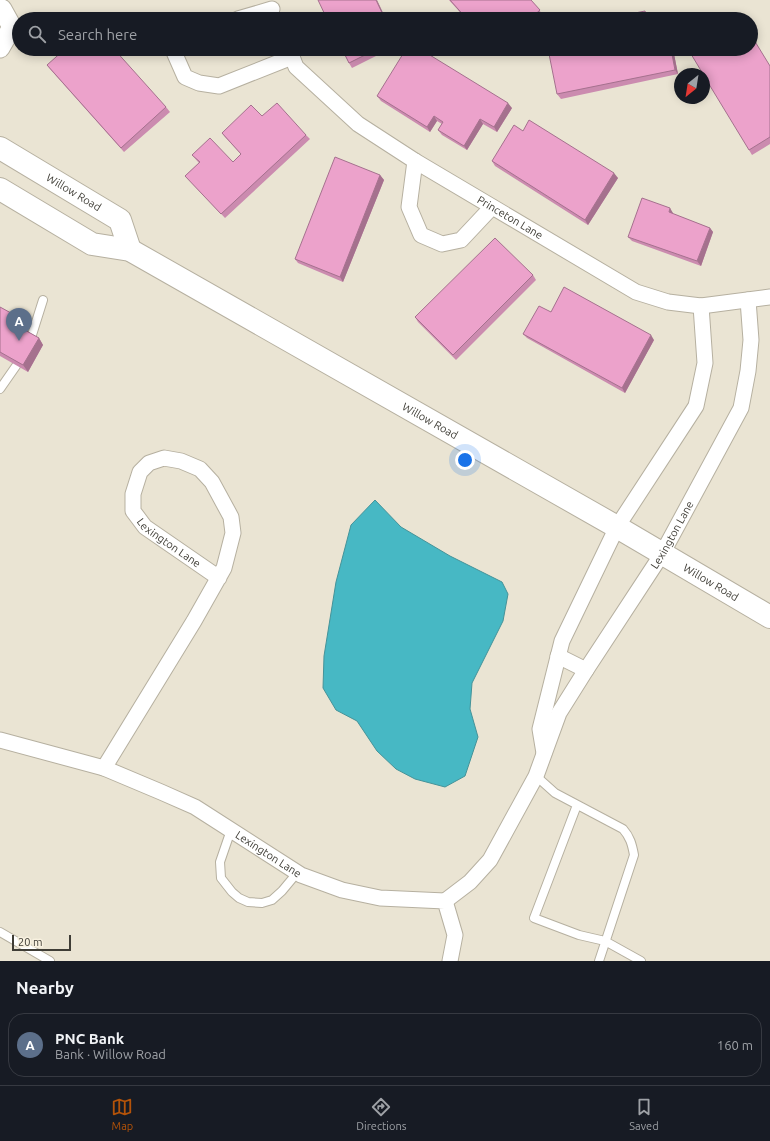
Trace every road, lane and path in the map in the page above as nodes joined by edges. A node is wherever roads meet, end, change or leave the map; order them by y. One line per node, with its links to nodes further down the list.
1 (2, 6): 4 (street)
2 (273, 9): 3 (street)
3 (262, 12)
4 (0, 48)
5 (176, 56): 6 (street)
6 (284, 56)
7 (291, 56): 9 (street, Princeton Lane)
8 (0, 148): 12 (main road, Willow Road)
9 (415, 162): 11 (street, Princeton Lane); 11 (street)
10 (0, 189): 12 (main road, Willow Road)
11 (492, 207): 16 (street, Princeton Lane)
12 (130, 250): 20 (main road, Willow Road)
13 (770, 297): 15 (street, Princeton Lane)
14 (43, 300): 17 (lane)
15 (748, 300): 16 (street, Princeton Lane); 21 (street, Lexington Lane)
16 (701, 306): 20 (street)
17 (31, 338)
18 (16, 366): 19 (lane)
19 (0, 389)
20 (617, 527): 21 (main road, Willow Road); 24 (street)
21 (662, 554): 23 (main road, Willow Road); 25 (street, Lexington Lane)
22 (219, 578): 22 (street, Lexington Lane); 28 (street, Lexington Lane)
23 (770, 618)
24 (558, 656): 25 (street); 27 (street)
25 (586, 670): 27 (street, Lexington Lane)
26 (0, 740): 28 (street, Lexington Lane)
27 (545, 754): 29 (street, Lexington Lane)
28 (104, 768): 31 (street, Lexington Lane)
29 (536, 776): 30 (lane); 33 (street, Lexington Lane)
30 (577, 805): 35 (lane); 35 (lane)
31 (231, 830): 32 (street, Lexington Lane); 32 (lane)
32 (297, 873): 33 (street, Lexington Lane)
33 (446, 901): 37 (street)
34 (0, 932): 36 (lane)
35 (605, 941): 38 (lane); 39 (lane)
36 (50, 961)
37 (450, 961)
38 (599, 961)
39 (641, 961)

